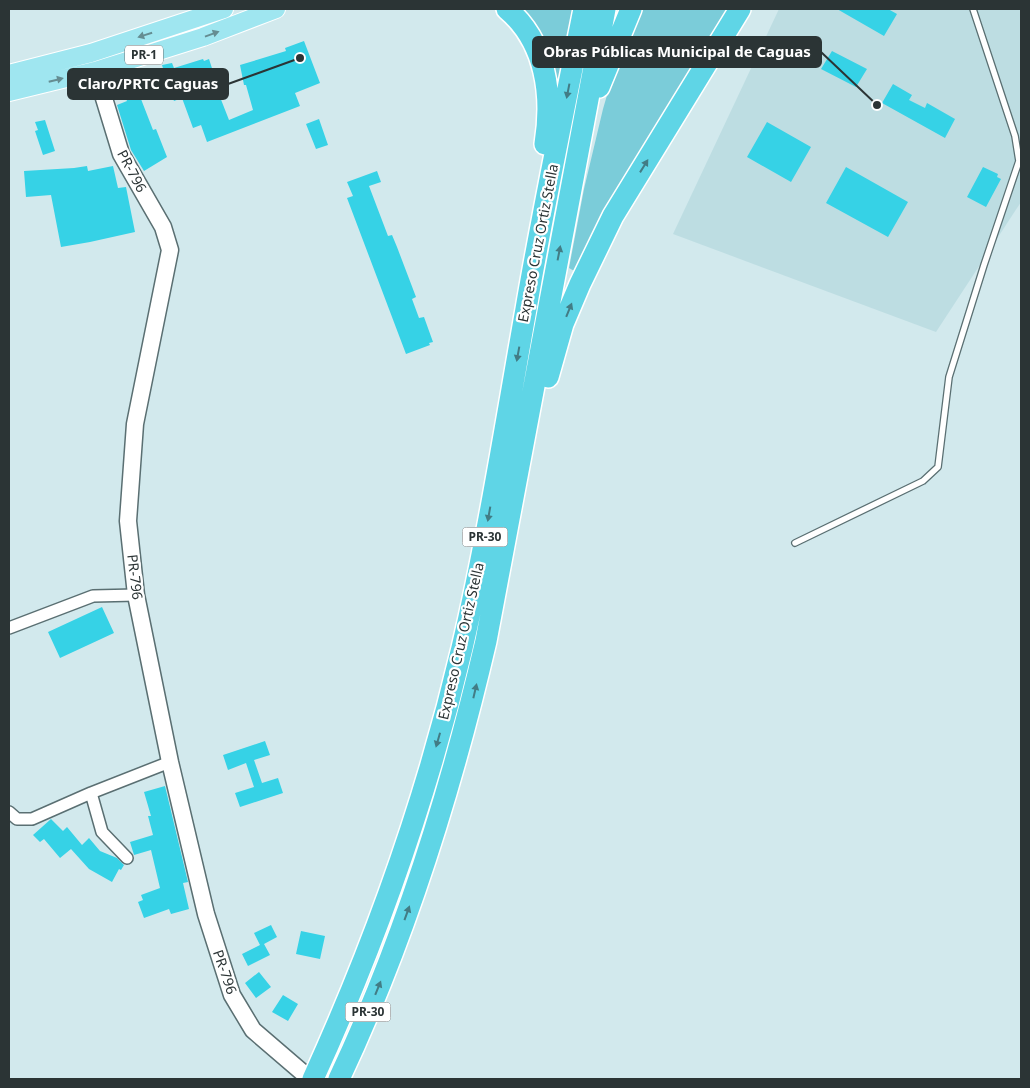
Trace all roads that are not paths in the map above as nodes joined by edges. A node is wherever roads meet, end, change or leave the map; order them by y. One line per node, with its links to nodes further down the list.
1 (224, 9): 9 (main road, PR-1, one-way to 9)
2 (276, 9): 10 (main road, PR-1, one-way to 2)
3 (507, 9): 14 (highway)
4 (584, 9): 14 (highway, Expreso Cruz Ortiz Stella / PR-30, one-way to 14)
5 (605, 9): 13 (highway, Expreso Cruz Ortiz Stella / PR-30)
6 (631, 9): 13 (highway)
7 (740, 9): 15 (highway, one-way to 7)
8 (973, 9): 16 (lane)
9 (91, 53): 10 (street, PR-796 / PR-796); 11 (main road, PR-1)
10 (95, 71): 12 (main road, PR-1, one-way to 10); 17 (street, PR-796 / PR-796)
11 (9, 74)
12 (9, 92)
13 (587, 103): 15 (highway, Expreso Cruz Ortiz Stella / PR-30, one-way to 13)
14 (540, 227): 24 (highway, Expreso Cruz Ortiz Stella / PR-30, one-way to 24)
15 (521, 456): 23 (highway, Expreso Cruz Ortiz Stella / PR-30, one-way to 15)
16 (795, 543)
17 (136, 595): 18 (street); 19 (street, PR-796 / PR-796)
18 (9, 628)
19 (170, 762): 20 (street); 24 (street, PR-796 / PR-796)
20 (91, 793): 21 (street); 22 (street)
21 (9, 812)
22 (128, 858)
23 (342, 1072)
24 (312, 1079)

